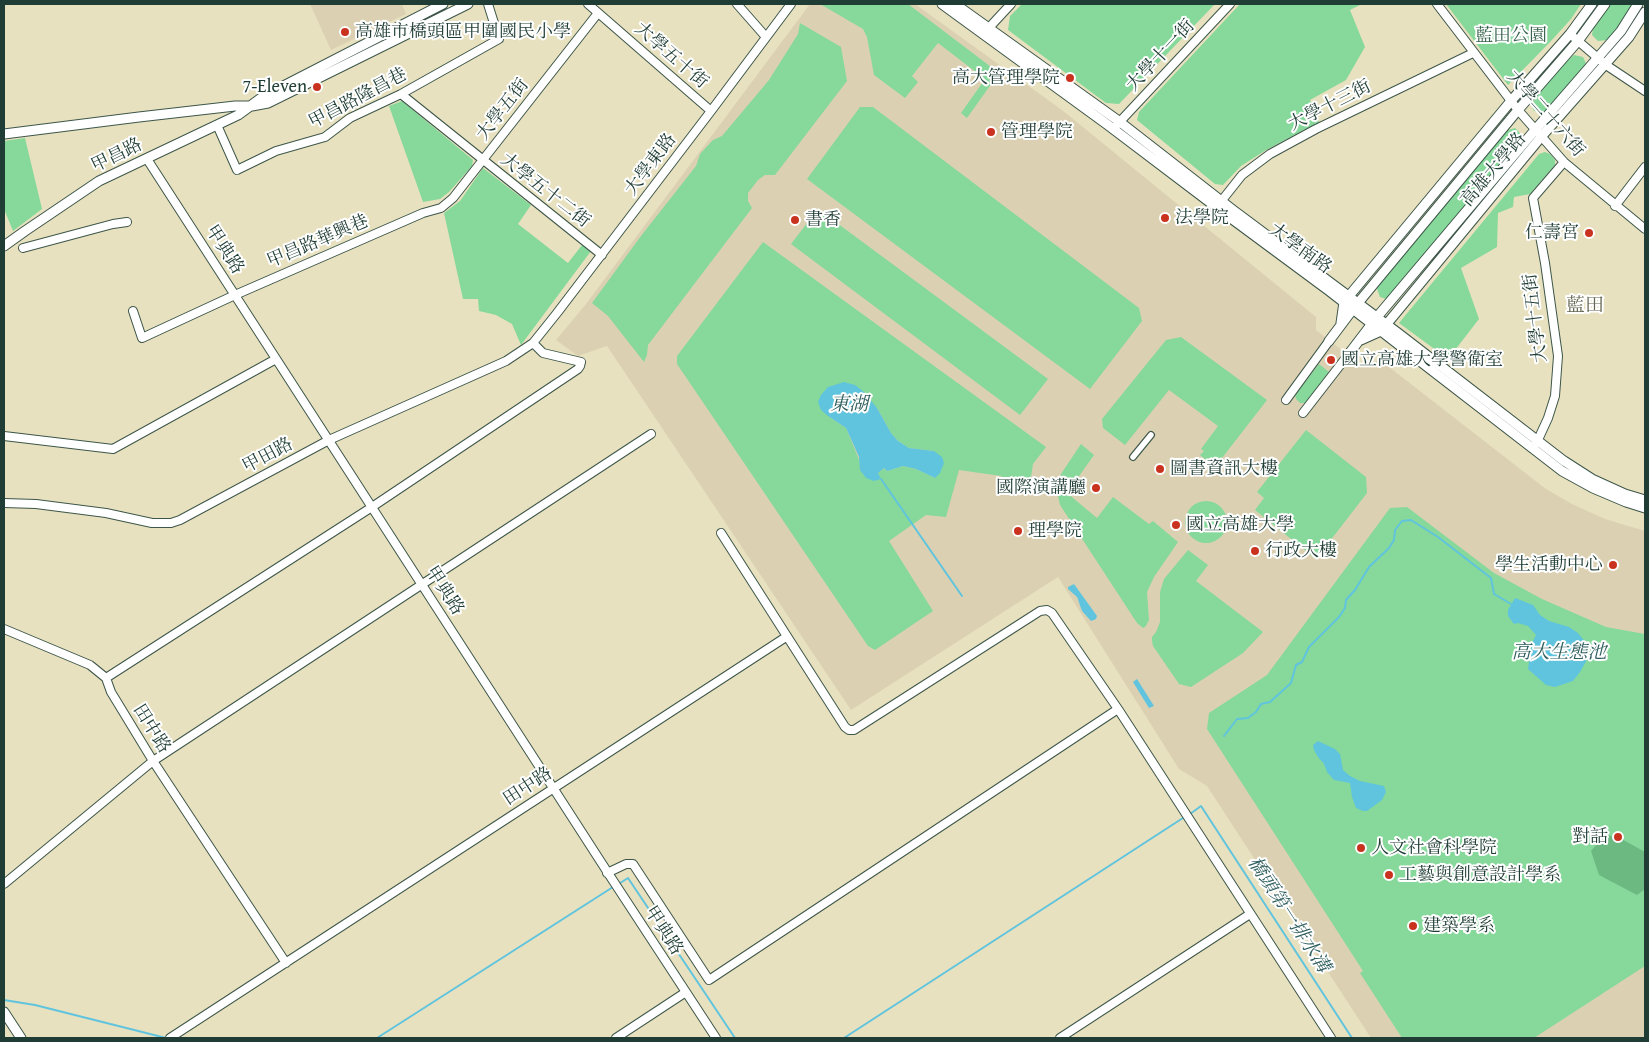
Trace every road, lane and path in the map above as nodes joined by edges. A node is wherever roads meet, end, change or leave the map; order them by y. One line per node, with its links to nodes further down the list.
1 (443, 4): 27 (street, 甲昌路)
2 (468, 4): 27 (street, 甲昌路)
3 (488, 4): 25 (street, 甲昌路隆昌巷)
4 (588, 4): 16 (street, 大學五十街)
5 (737, 4): 19 (street)
6 (791, 4): 19 (street, 大學東路)
7 (942, 4): 17 (street, 大學南路)
8 (955, 4): 17 (street, 大學南路)
9 (1011, 4): 17 (street)
10 (1230, 4): 31 (street, 大學十一街)
11 (1437, 4): 21 (street, 大學二十六街)
12 (1592, 4): 18 (street, 高雄大學路)
13 (1605, 4): 20 (street, 高雄大學路)
14 (1638, 4): 22 (street, 高雄大學路)
15 (1645, 12): 23 (street, 高雄大學路)
16 (598, 13): 29 (street, 大學五十街); 36 (street, 大學五街)
17 (986, 31): 31 (street, 大學南路)
18 (1570, 34): 20 (street); 26 (street, 高雄大學路)
19 (766, 36): 29 (street, 大學東路)
20 (1578, 41): 22 (street); 28 (street, 高雄大學路)
21 (1473, 53): 26 (street, 大學二十六街); 39 (street, 大學十三街)
22 (1598, 58): 23 (street); 32 (street, 高雄大學路)
23 (1606, 65): 24 (street); 34 (street, 高雄大學路)
24 (1645, 91)
25 (401, 94): 30 (street, 甲昌路隆昌巷); 36 (street, 大學五十二街)
26 (1511, 101): 28 (street, 大學二十六街); 50 (street, 高雄大學路)
27 (252, 106): 30 (street, 甲昌路); 33 (street)
28 (1518, 110): 32 (street, 大學二十六街); 51 (street, 高雄大學路)
29 (711, 111): 48 (street, 大學東路)
30 (217, 125): 35 (street, 甲昌路)
31 (1116, 126): 39 (street, 大學南路)
32 (1535, 130): 34 (street, 大學二十六街); 53 (street, 高雄大學路)
33 (4, 134)
34 (1542, 138): 37 (street, 大學二十六街); 55 (street, 高雄大學路)
35 (147, 159): 44 (street, 甲昌路); 49 (street, 甲典路)
36 (483, 161): 41 (street, 大學五街); 48 (street, 大學五十二街)
37 (1564, 162): 40 (street, 大學二十六街); 67 (street, 大學十五街)
38 (1645, 166): 40 (street)
39 (1218, 204): 50 (street, 大學南路)
40 (1616, 206): 43 (street, 大學二十六街)
41 (423, 213): 49 (street, 甲昌路華興巷)
42 (127, 222): 45 (street)
43 (1645, 229)
44 (25, 231): 45 (street); 46 (street, 甲昌路)
45 (34, 245): 47 (street)
46 (4, 246)
47 (23, 248)
48 (602, 254): 58 (street, 大學東路)
49 (235, 295): 52 (street, 甲昌路華興巷); 60 (street, 甲典路)
50 (1346, 299): 51 (street, 大學南路); 54 (street, 高雄大學路)
51 (1355, 306): 53 (street, 大學南路); 54 (street, 高雄大學路)
52 (133, 312)
53 (1374, 321): 55 (street, 大學南路); 56 (street, 高雄大學路)
54 (1341, 324): 57 (street, 高雄大學路)
55 (1383, 328): 56 (street, 高雄大學路); 67 (street, 大學南路)
56 (1360, 340): 59 (street, 高雄大學路)
57 (1328, 341): 61 (street)
58 (533, 343): 66 (street, 甲田路); 71 (street)
59 (1348, 355): 62 (street)
60 (276, 359): 65 (street); 66 (street, 甲典路)
61 (1286, 400)
62 (1303, 413)
63 (651, 434): 74 (street)
64 (1150, 435): 68 (street)
65 (4, 436)
66 (329, 440): 70 (street, 甲田路); 71 (street, 甲典路)
67 (1534, 445): 69 (street, 大學南路); 72 (street, 大學南路)
68 (1132, 457)
69 (1645, 500)
70 (4, 503)
71 (372, 507): 74 (street, 甲典路); 77 (street)
72 (1645, 508)
73 (721, 533): 76 (street)
74 (422, 585): 79 (street); 80 (street, 甲典路)
75 (5, 630): 77 (street, 田中路)
76 (786, 637): 78 (street); 80 (street, 田中路)
77 (106, 678): 79 (street, 田中路)
78 (1118, 709): 81 (street); 83 (street)
79 (153, 760): 82 (street); 84 (street, 田中路)
80 (553, 789): 81 (street, 甲典路); 84 (street, 田中路)
81 (609, 875): 85 (street, 甲典路)
82 (4, 884)
83 (1250, 914): 91 (street); 92 (street)
84 (286, 963): 88 (street, 田中路)
85 (686, 992): 89 (street); 90 (street, 甲典路)
86 (4, 1012): 87 (street)
87 (21, 1038)
88 (170, 1038)
89 (616, 1038)
90 (716, 1038)
91 (1060, 1038)
92 (1331, 1038)

